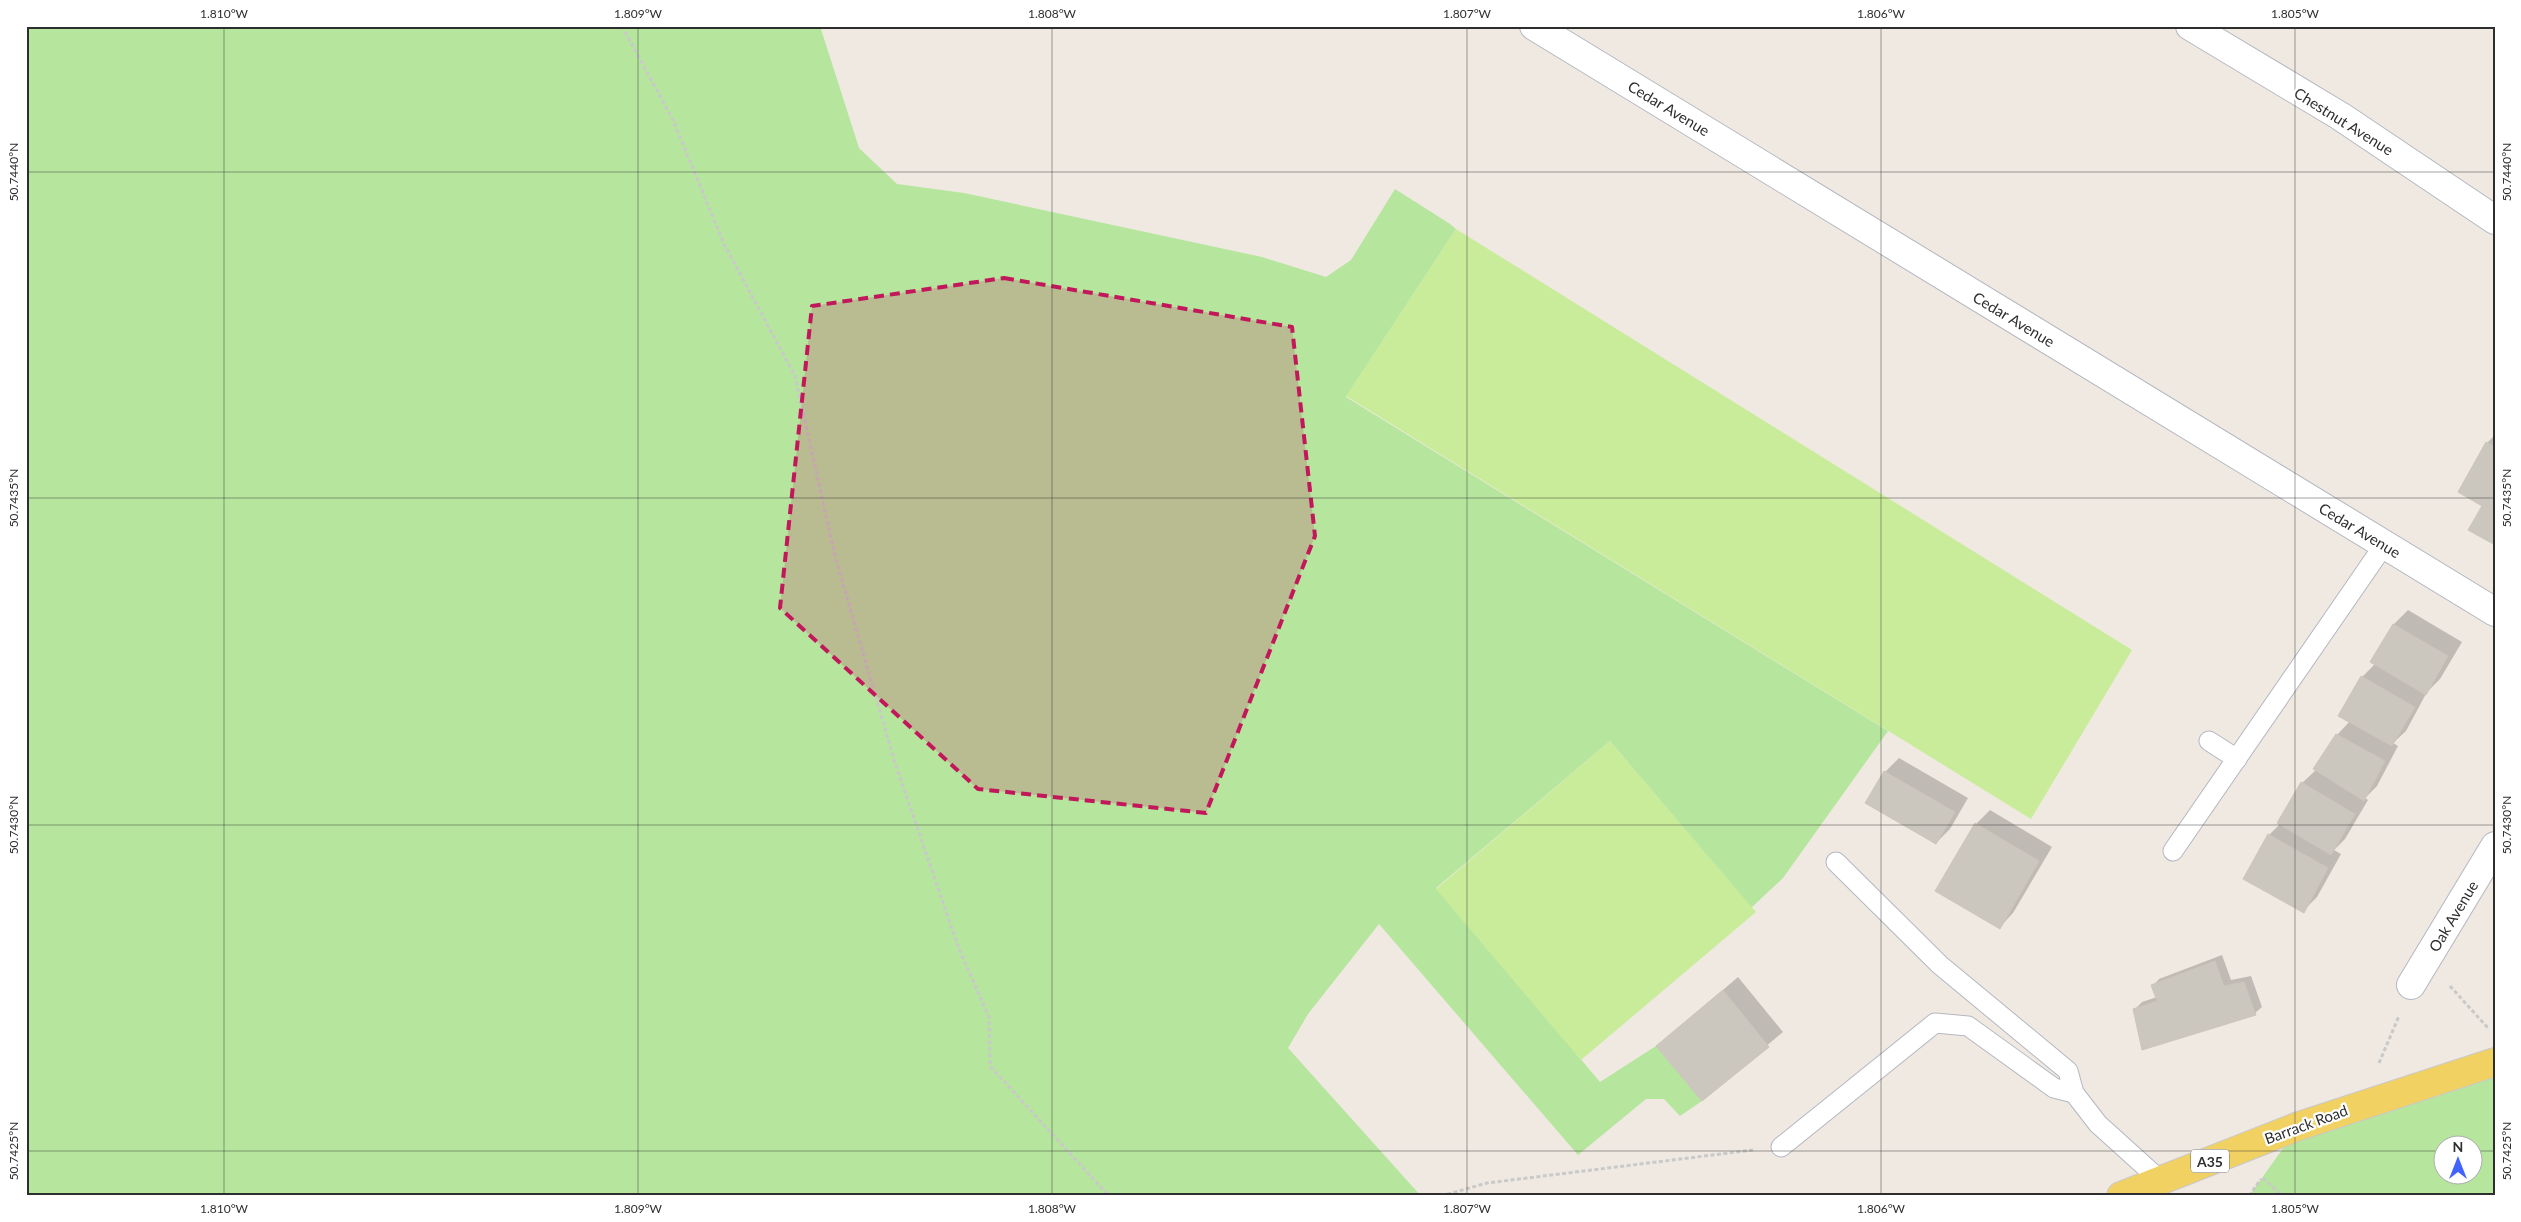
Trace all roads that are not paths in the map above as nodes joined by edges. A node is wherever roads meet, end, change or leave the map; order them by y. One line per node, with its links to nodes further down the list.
1 (1534, 26): 4 (street, Cedar Avenue)
2 (2190, 26): 3 (street, Chestnut Avenue)
3 (2495, 220)
4 (2384, 545): 5 (street, Cedar Avenue); 7 (lane)
5 (2495, 612)
6 (2209, 741): 7 (lane)
7 (2237, 759): 9 (lane)
8 (2495, 846): 11 (street, Oak Avenue)
9 (2174, 851)
10 (1836, 862): 13 (lane)
11 (2411, 985)
12 (2495, 1062): 15 (main road, Barrack Road / A35)
13 (2074, 1093): 14 (lane); 15 (lane)
14 (1781, 1147)
15 (2160, 1180): 16 (main road, Barrack Road / A35)
16 (2121, 1196)

